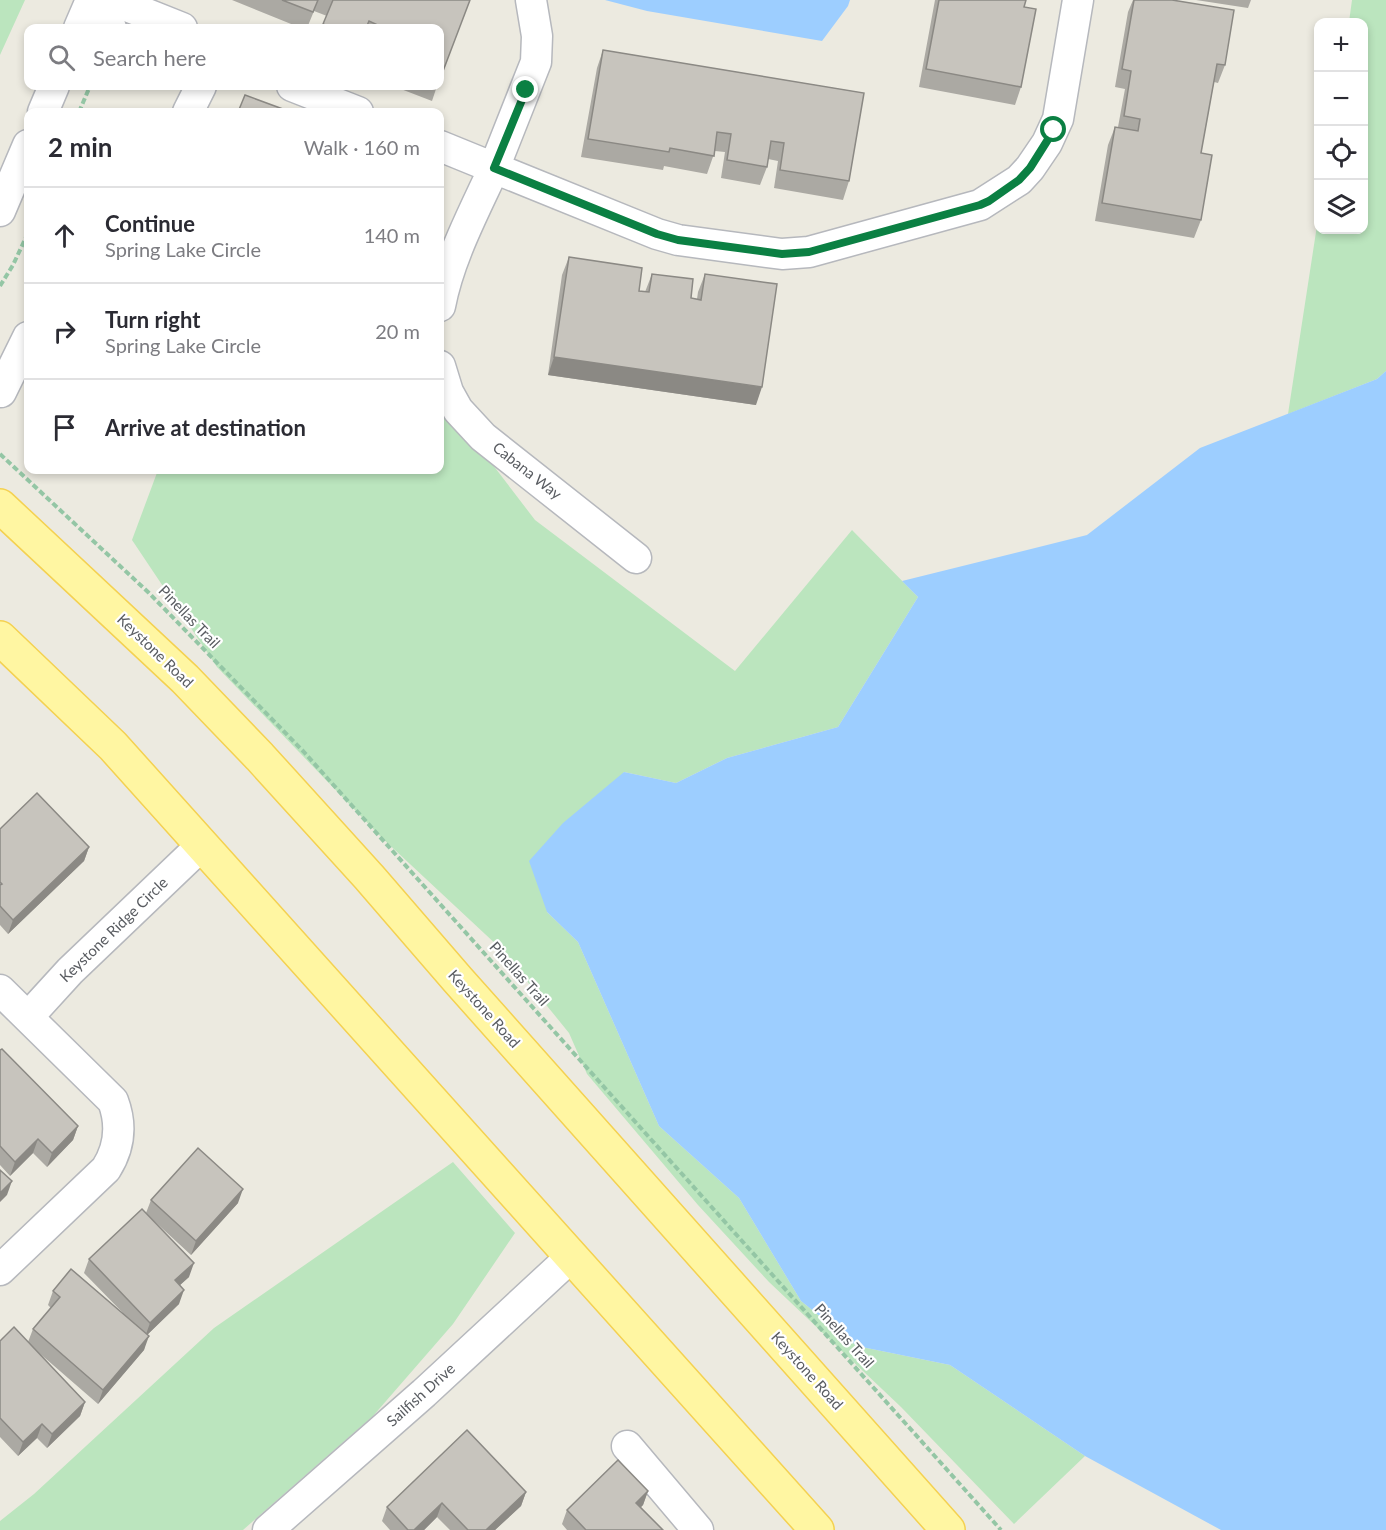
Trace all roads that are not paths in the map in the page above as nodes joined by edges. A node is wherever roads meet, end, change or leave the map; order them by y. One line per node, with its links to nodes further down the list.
1 (112, 0): 4 (street)
2 (531, 0): 13 (street)
3 (1078, 0): 13 (street)
4 (172, 24)
5 (52, 90): 8 (street)
6 (199, 90): 9 (street)
7 (302, 90): 10 (street)
8 (45, 108)
9 (190, 108)
10 (348, 108)
11 (444, 148): 13 (street)
12 (24, 154): 14 (street)
13 (494, 168): 15 (street)
14 (0, 211)
15 (444, 286)
16 (24, 345): 18 (street)
17 (444, 379): 20 (street, Cabana Way)
18 (1, 392)
19 (0, 506): 31 (main road, Keystone Road)
20 (636, 558)
21 (0, 638): 22 (main road)
22 (202, 845): 24 (street, Keystone Ridge Circle); 25 (main road)
23 (0, 990): 24 (street)
24 (28, 1017): 26 (street)
25 (572, 1256): 28 (street, Sailfish Drive); 30 (main road)
26 (0, 1270)
27 (627, 1446): 29 (street)
28 (268, 1530)
29 (698, 1530)
30 (817, 1530)
31 (948, 1530)

